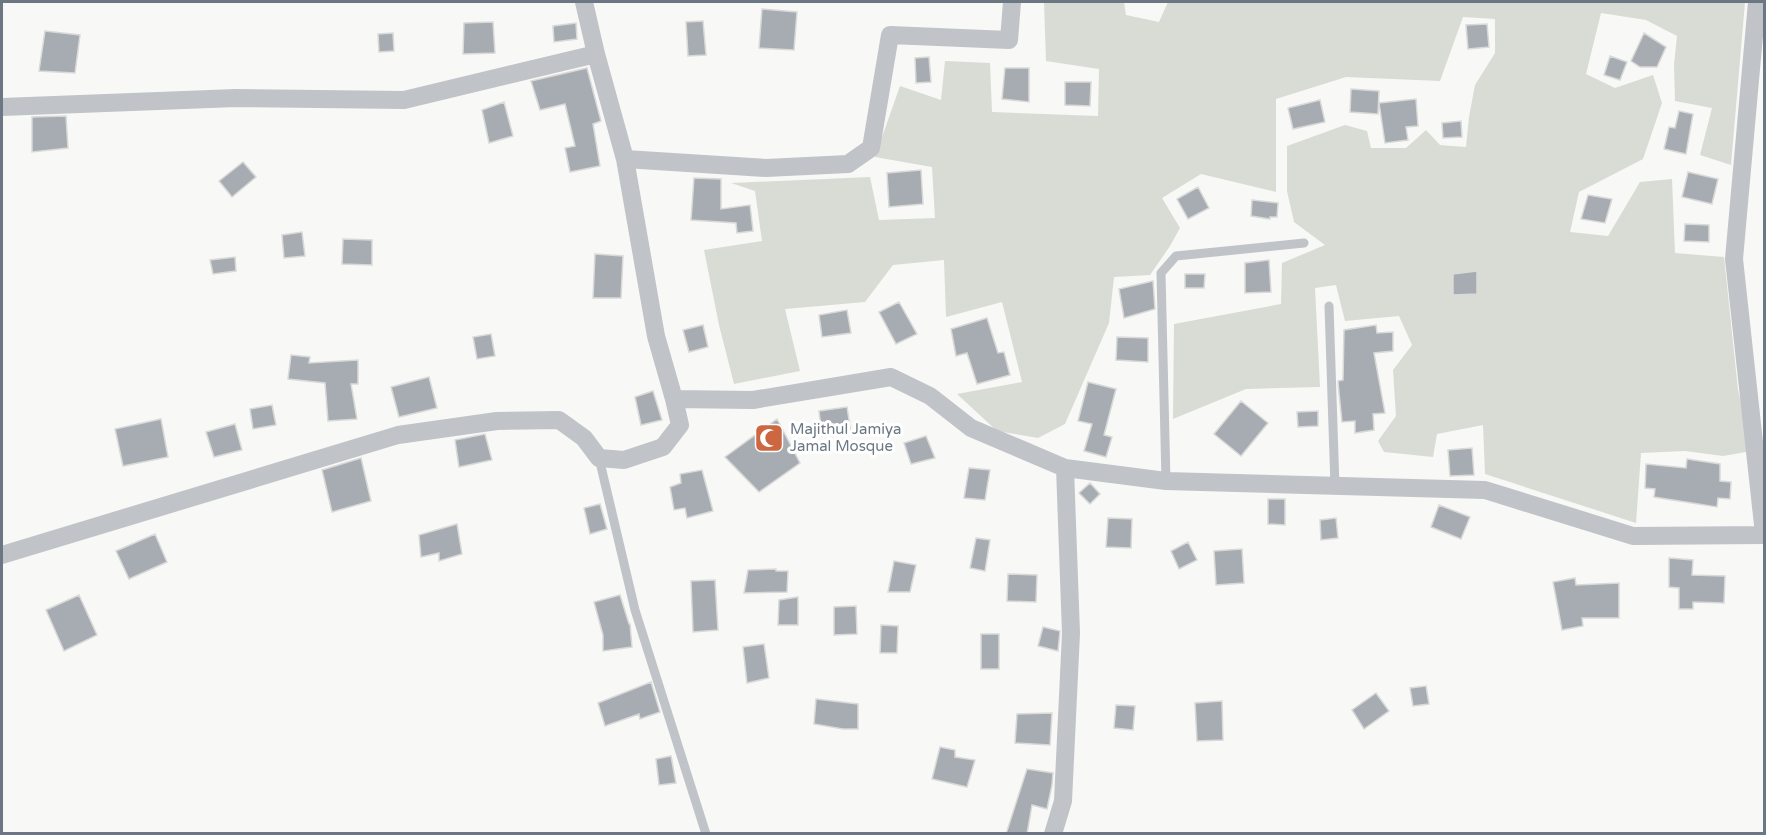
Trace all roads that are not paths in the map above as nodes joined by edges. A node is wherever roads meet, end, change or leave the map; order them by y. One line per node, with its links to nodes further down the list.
1 (584, 2): 4 (street)
2 (1012, 2): 6 (street)
3 (1757, 2): 14 (street)
4 (596, 54): 5 (street); 6 (street)
5 (2, 107)
6 (625, 159): 9 (street)
7 (1304, 243): 12 (lane)
8 (1329, 306): 13 (lane)
9 (674, 399): 10 (street); 11 (street)
10 (599, 458): 15 (street); 16 (lane)
11 (1065, 468): 12 (street); 17 (street)
12 (1166, 481): 13 (street)
13 (1335, 487): 14 (street)
14 (1764, 535)
15 (2, 555)
16 (706, 834)
17 (1053, 834)

